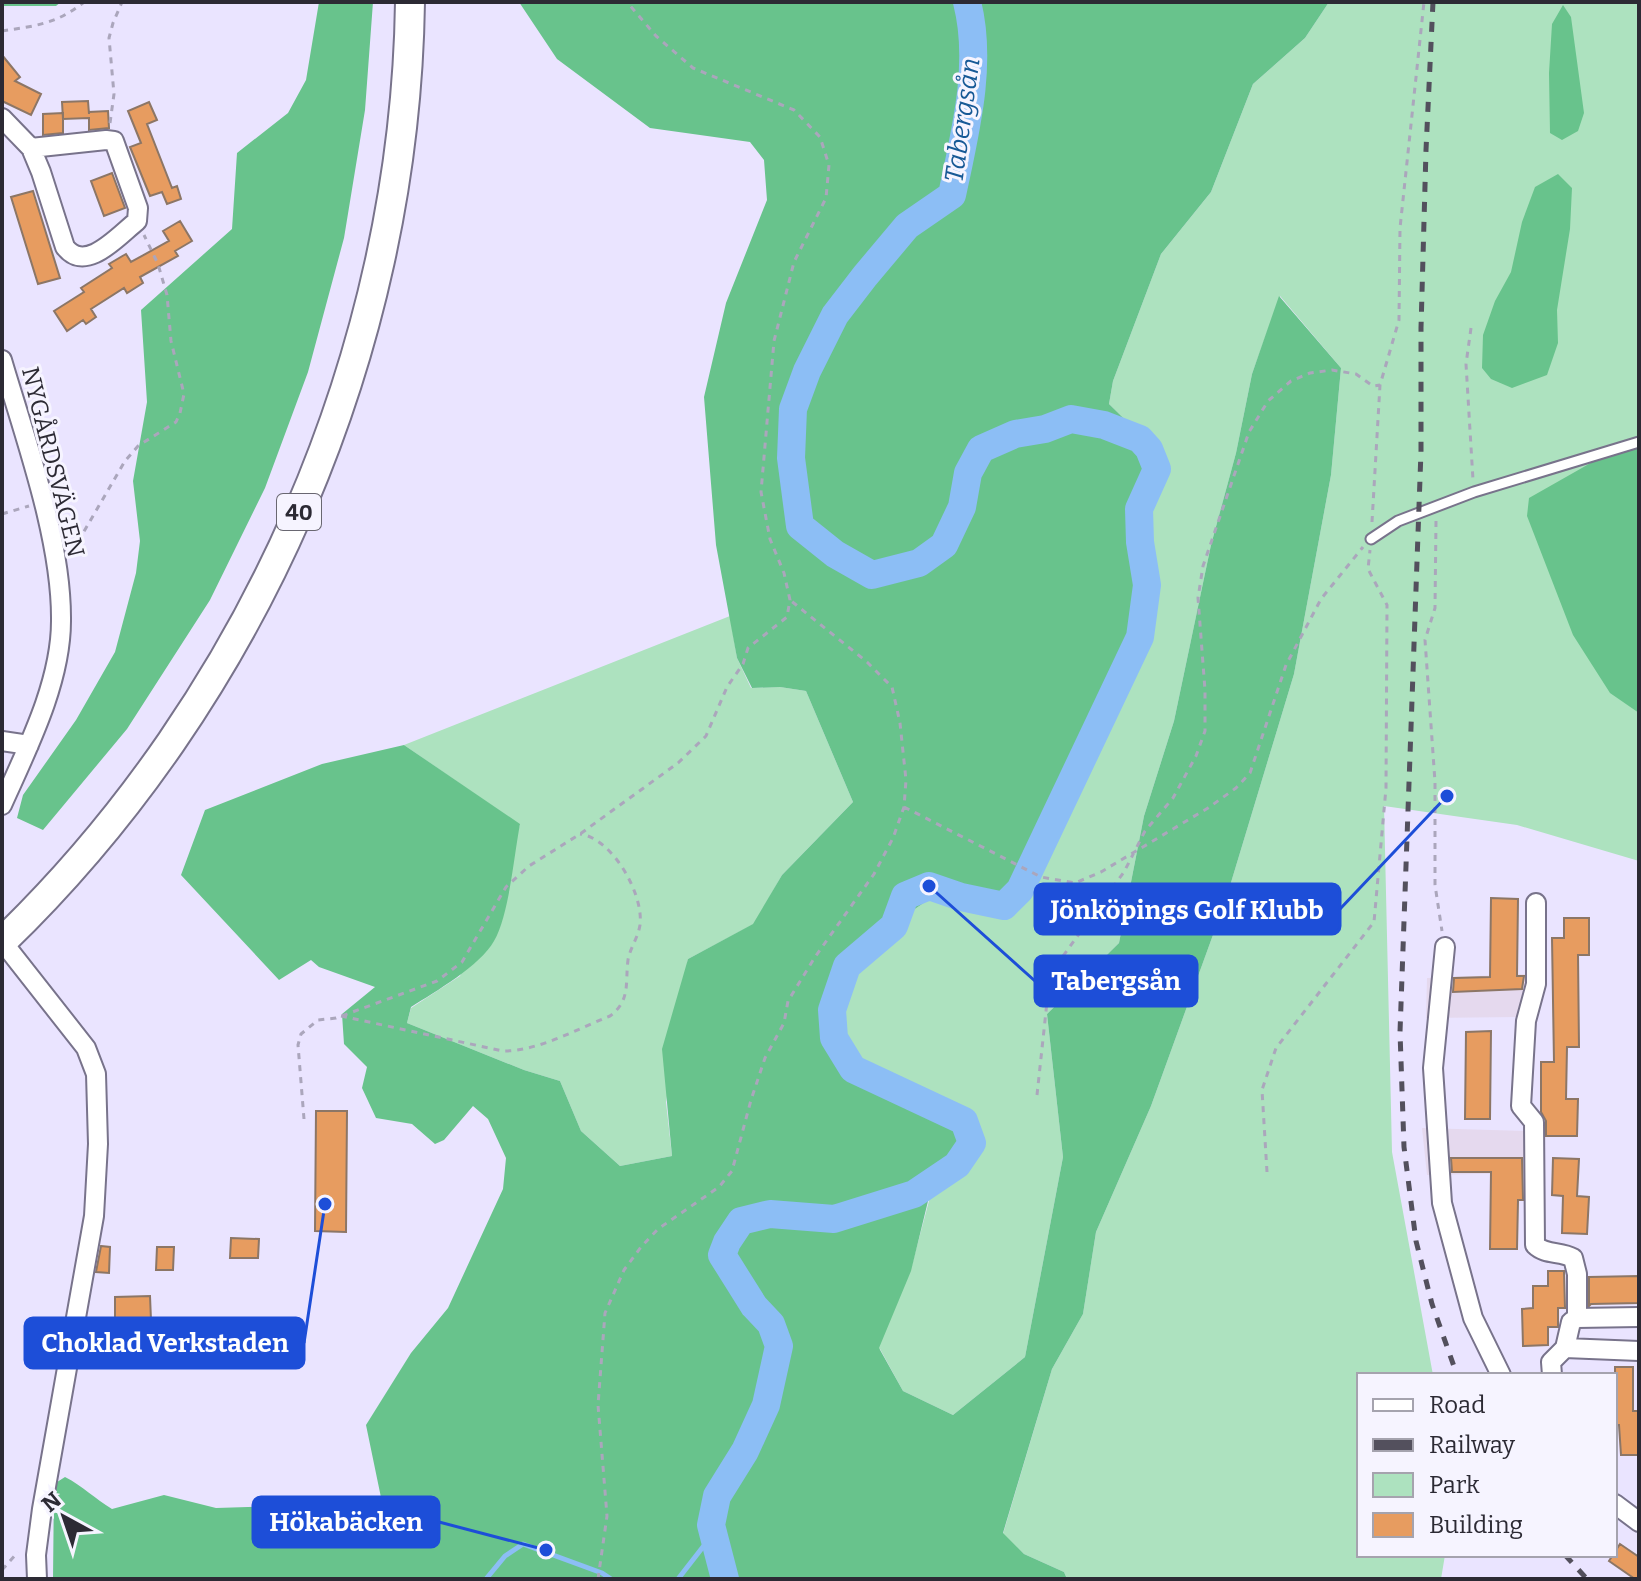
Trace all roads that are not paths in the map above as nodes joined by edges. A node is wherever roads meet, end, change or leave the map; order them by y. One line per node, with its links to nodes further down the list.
1 (392, 2): 12 (highway, 40)
2 (410, 2): 13 (highway, 40)
3 (2, 118): 4 (street)
4 (31, 148): 4 (street)
5 (2, 360): 9 (street, NYGÅRDSVÄGEN)
6 (1639, 442): 7 (lane)
7 (1371, 539)
8 (2, 741): 9 (street)
9 (29, 745): 10 (street, NYGÅRDSVÄGEN)
10 (2, 805)
11 (1536, 903): 16 (street)
12 (2, 916)
13 (5, 946): 23 (street)
14 (1445, 947): 19 (street)
15 (1639, 1317): 16 (street)
16 (1577, 1318): 17 (street)
17 (1565, 1348): 18 (street); 20 (street)
18 (1639, 1351)
19 (1500, 1373)
20 (1552, 1373)
21 (1617, 1506): 22 (street)
22 (1639, 1522)
23 (37, 1579)

